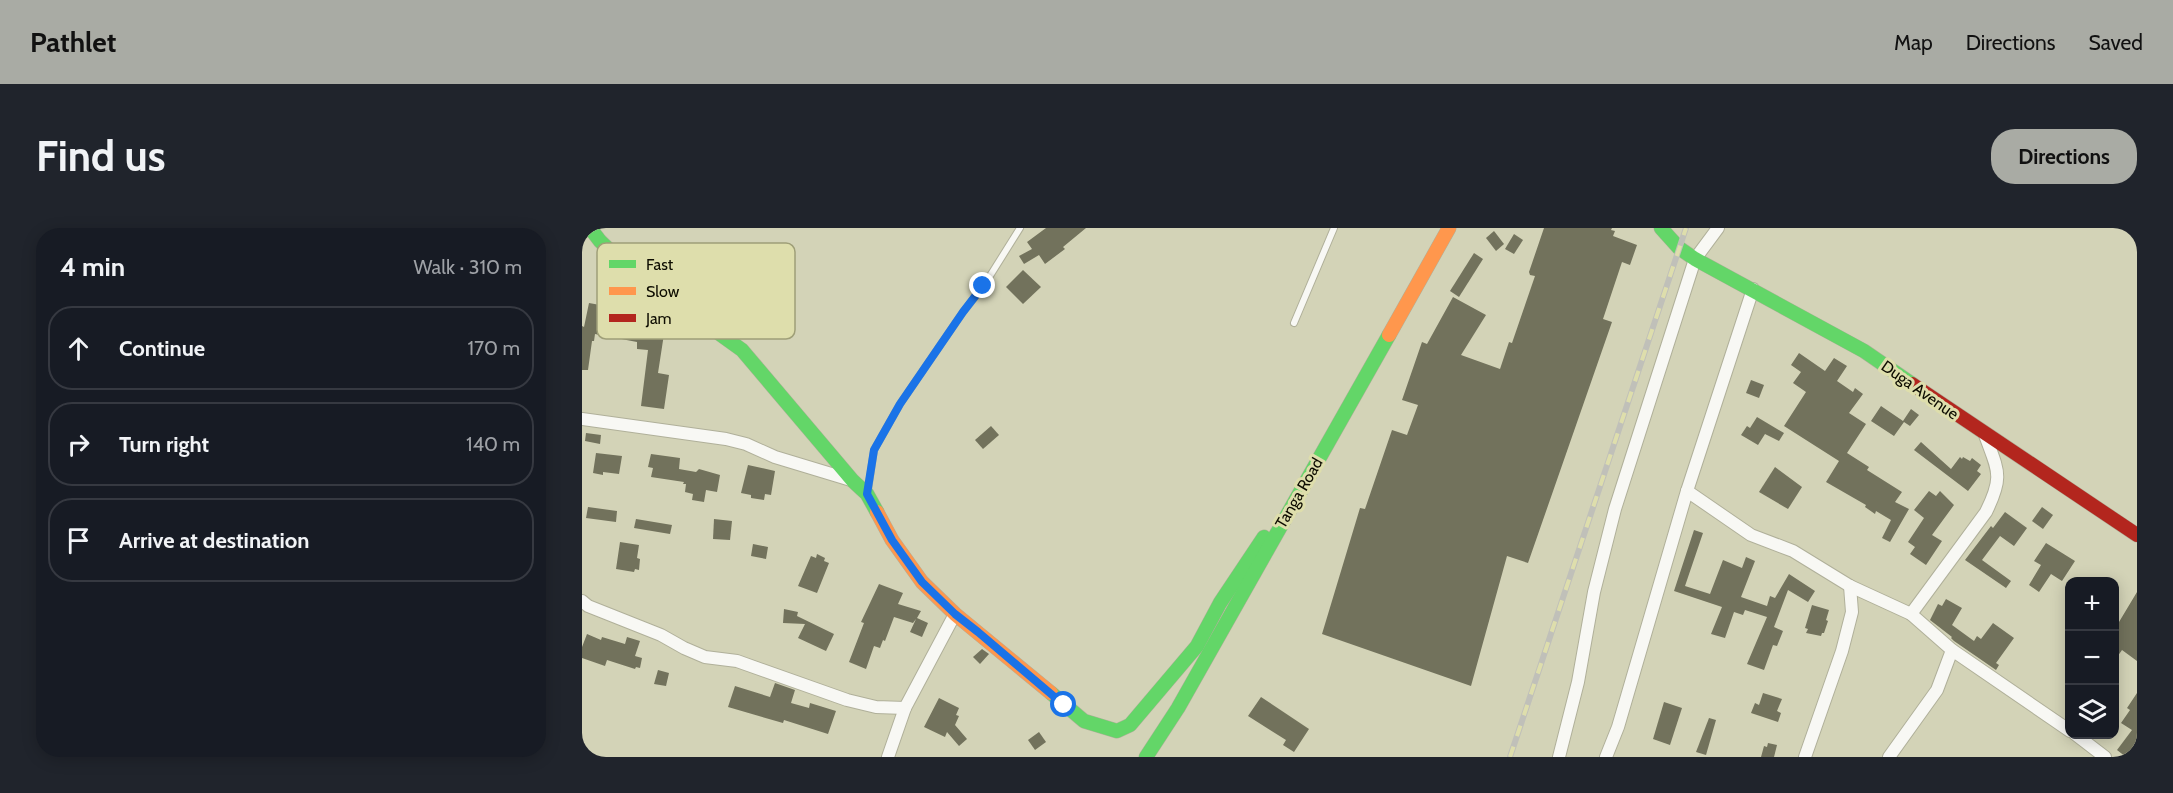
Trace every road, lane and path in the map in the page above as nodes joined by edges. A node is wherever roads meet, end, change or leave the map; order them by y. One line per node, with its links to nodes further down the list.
1 (590, 228): 7 (main road)
2 (1020, 228): 16 (lane)
3 (1334, 228): 10 (lane)
4 (1449, 228): 17 (main road, Tanga Road)
5 (1661, 228): 8 (main road, Duga Avenue)
6 (1718, 228): 8 (street)
7 (602, 243)
8 (1695, 260): 9 (main road, Duga Avenue); 29 (street)
9 (1754, 289): 13 (main road, Duga Avenue); 15 (street)
10 (1294, 323)
11 (727, 339): 14 (main road)
12 (582, 419): 14 (street)
13 (1985, 435): 18 (main road, Duga Avenue); 22 (street)
14 (853, 481): 16 (main road)
15 (1687, 491): 19 (street); 30 (street)
16 (867, 494): 21 (main road)
17 (1297, 497): 21 (main road); 28 (main road, Tanga Road)
18 (2137, 535)
19 (1850, 586): 22 (street); 31 (street)
20 (582, 601): 24 (street)
21 (955, 614): 24 (street)
22 (1911, 614): 23 (street)
23 (1952, 651): 25 (street); 32 (street)
24 (905, 708): 27 (street)
25 (2065, 727)
26 (2080, 739): 33 (street)
27 (888, 757)
28 (1146, 757)
29 (1559, 757)
30 (1606, 757)
31 (1805, 757)
32 (1889, 757)
33 (2105, 757)

